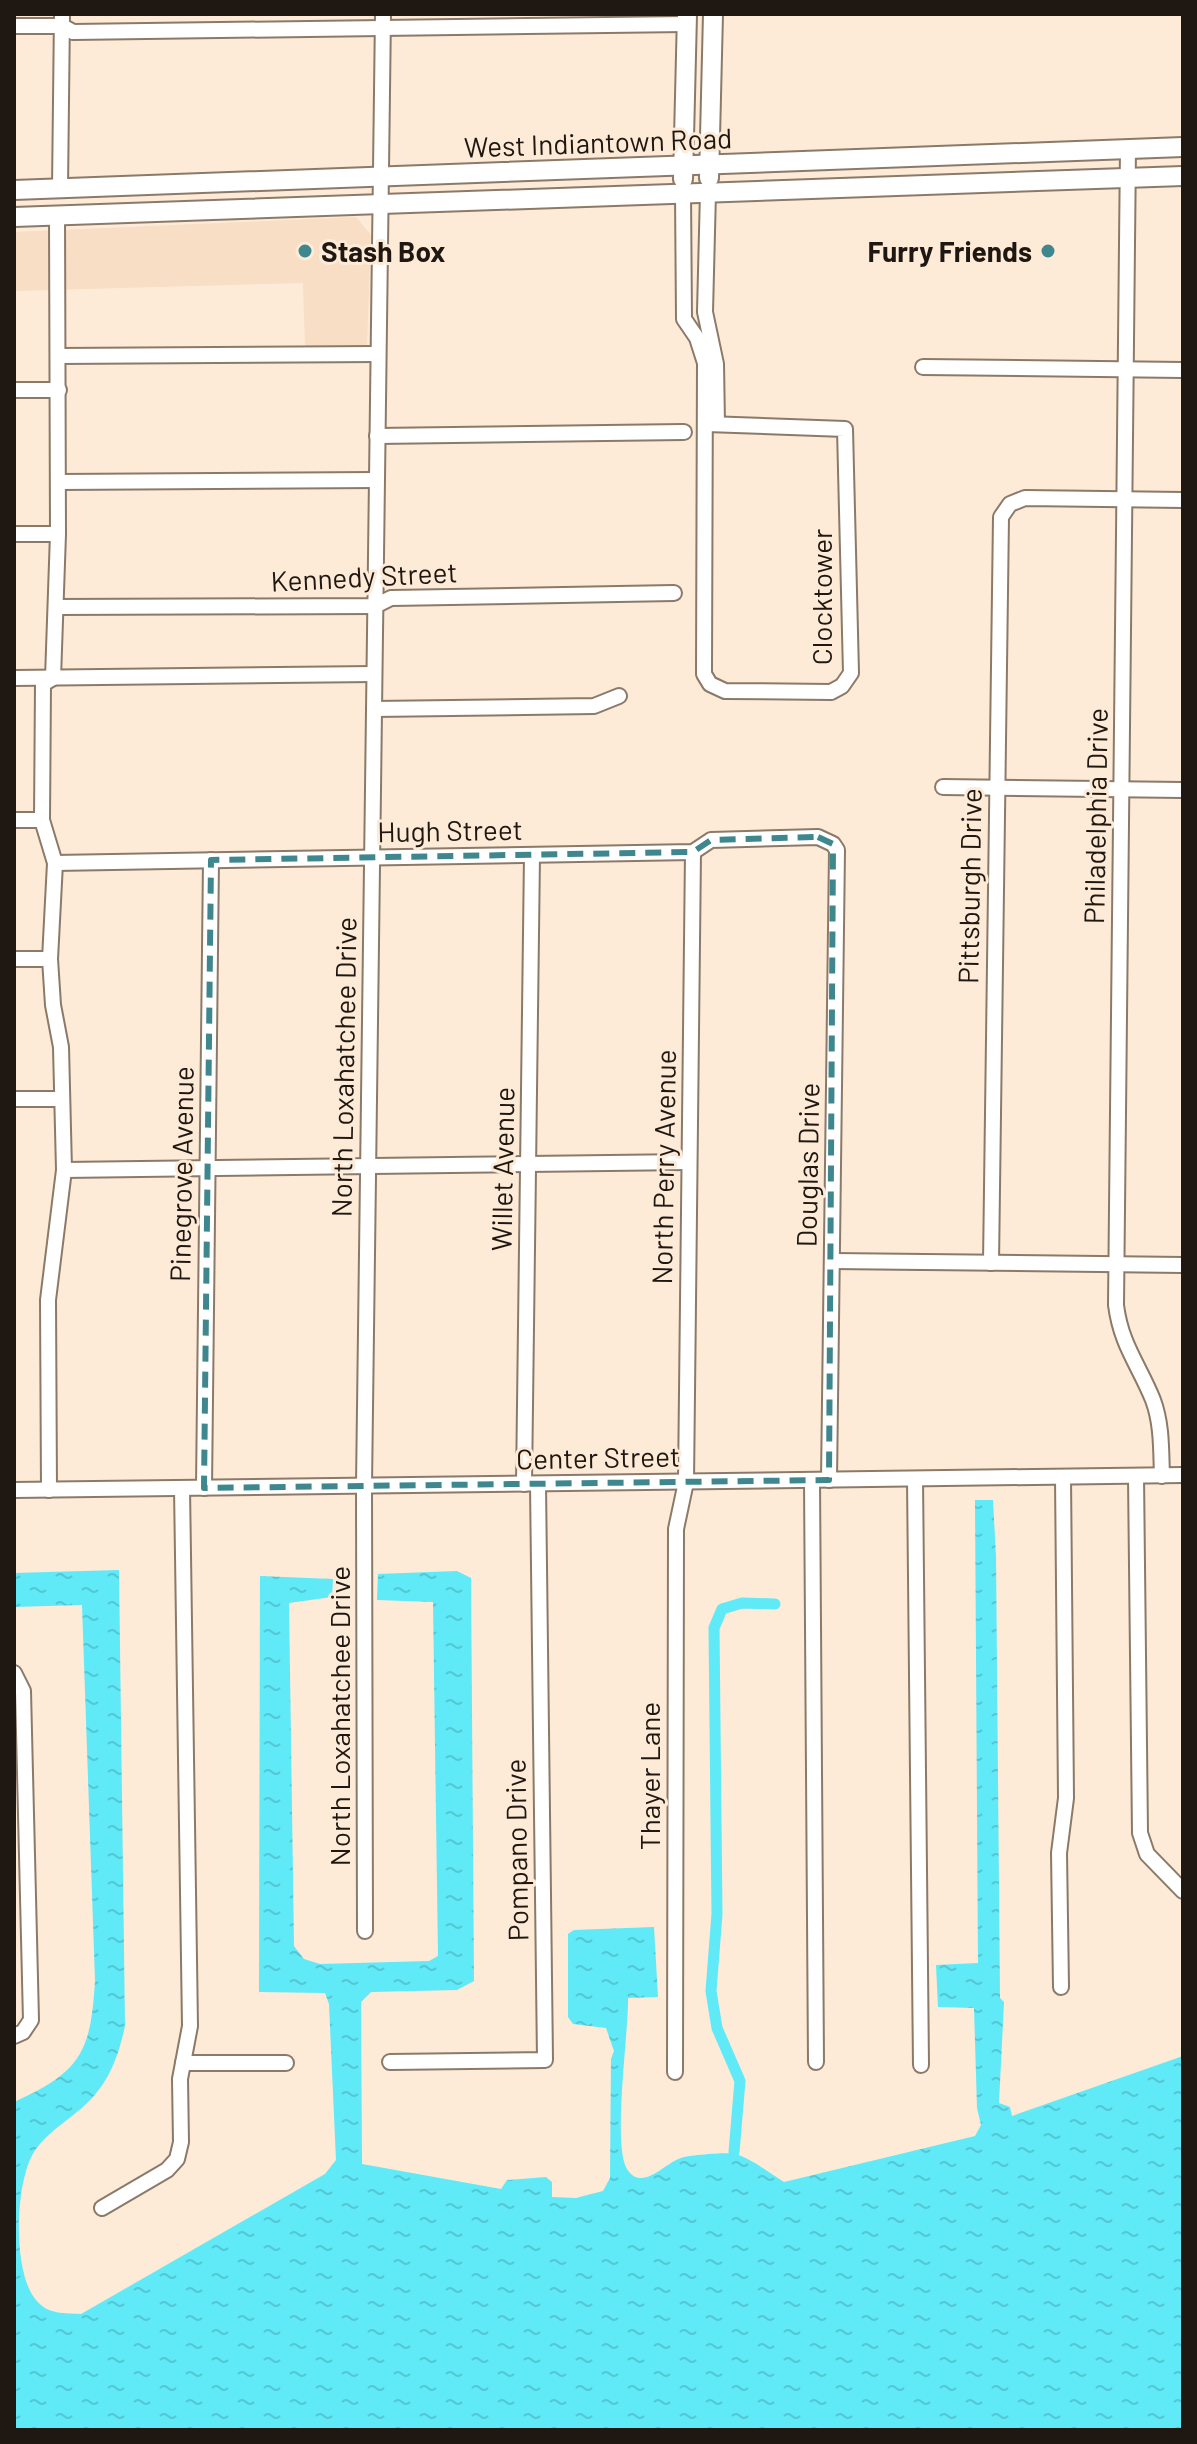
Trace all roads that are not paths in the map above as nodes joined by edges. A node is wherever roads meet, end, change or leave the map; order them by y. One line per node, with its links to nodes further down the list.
1 (713, 14): 8 (main road)
2 (686, 19): 4 (street); 9 (main road)
3 (62, 20): 4 (street); 5 (street); 13 (street)
4 (383, 20): 12 (street, North Loxahatchee Drive)
5 (14, 26)
6 (1183, 147): 7 (main road, West Indiantown Road)
7 (1128, 148): 8 (main road, West Indiantown Road); 11 (street, Philadelphia Drive)
8 (711, 166): 9 (main road, West Indiantown Road); 15 (main road)
9 (684, 167): 12 (main road, West Indiantown Road); 16 (main road)
10 (1183, 176): 11 (main road, West Indiantown Road)
11 (1128, 178): 15 (main road, West Indiantown Road); 23 (street, Philadelphia Drive)
12 (380, 179): 13 (main road, West Indiantown Road); 17 (street, North Loxahatchee Drive)
13 (60, 188): 14 (main road, West Indiantown Road)
14 (14, 190)
15 (708, 192): 16 (main road, West Indiantown Road); 27 (street, Clocktower)
16 (683, 193): 17 (main road, West Indiantown Road); 27 (street, Clocktower)
17 (379, 204): 18 (main road, West Indiantown Road); 20 (street, North Loxahatchee Drive)
18 (57, 215): 19 (main road, West Indiantown Road); 21 (street)
19 (14, 217)
20 (377, 354): 21 (street); 29 (street, North Loxahatchee Drive)
21 (58, 356): 26 (street)
22 (923, 367): 23 (street)
23 (1127, 370): 24 (street); 32 (street, Philadelphia Drive)
24 (1183, 370)
25 (14, 390): 26 (street)
26 (59, 390): 31 (street)
27 (712, 424): 27 (street, Clocktower)
28 (684, 432): 29 (street)
29 (377, 436): 30 (street, North Loxahatchee Drive)
30 (376, 480): 31 (street); 37 (street, North Loxahatchee Drive)
31 (58, 482): 35 (street)
32 (1125, 499): 33 (street); 45 (street, Pittsburgh Drive); 46 (street, Philadelphia Drive)
33 (1183, 500)
34 (14, 534): 35 (street)
35 (58, 534): 38 (street)
36 (674, 593): 37 (street, Kennedy Street)
37 (375, 606): 38 (street, Kennedy Street); 39 (street, North Loxahatchee Drive)
38 (56, 607): 41 (street)
39 (374, 674): 41 (street); 43 (street, North Loxahatchee Drive)
40 (14, 678): 41 (street)
41 (53, 678): 49 (street)
42 (619, 696): 43 (street)
43 (374, 709): 53 (street, North Loxahatchee Drive)
44 (943, 787): 45 (street)
45 (997, 788): 46 (street); 66 (street, Pittsburgh Drive)
46 (1121, 790): 47 (street); 67 (street, Philadelphia Drive)
47 (1183, 790)
48 (14, 820): 49 (street)
49 (42, 820): 55 (street)
50 (837, 850): 51 (street, Hugh Street); 65 (street, Douglas Drive)
51 (693, 852): 52 (street, Hugh Street); 60 (street, North Perry Avenue)
52 (532, 855): 53 (street, Hugh Street); 61 (street, Willet Avenue)
53 (371, 858): 54 (street, Hugh Street); 62 (street, North Loxahatchee Drive)
54 (211, 860): 55 (street, Hugh Street); 64 (street, Pinegrove Avenue)
55 (55, 863): 57 (street)
56 (14, 959): 57 (street)
57 (50, 959): 59 (street)
58 (14, 1099): 59 (street)
59 (61, 1099): 63 (street)
60 (689, 1162): 61 (street); 76 (street, North Perry Avenue)
61 (528, 1164): 62 (street); 77 (street, Willet Avenue)
62 (368, 1167): 64 (street); 78 (street, North Loxahatchee Drive)
63 (64, 1170): 64 (street); 82 (street)
64 (207, 1170): 80 (street, Pinegrove Avenue)
65 (832, 1261): 66 (street); 75 (street, Douglas Drive)
66 (991, 1263): 67 (street)
67 (1116, 1265): 68 (street); 71 (street, Philadelphia Drive)
68 (1183, 1265)
69 (1183, 1475): 71 (street, Center Street)
70 (1136, 1476): 71 (street, Center Street); 72 (street, Center Street); 84 (street)
71 (1162, 1476)
72 (1063, 1477): 73 (street, Center Street); 86 (street)
73 (915, 1479): 75 (street, Center Street); 92 (street)
74 (812, 1480): 75 (street, Center Street); 76 (street, Center Street); 89 (street)
75 (829, 1480)
76 (686, 1482): 77 (street, Center Street); 93 (street, Thayer Lane)
77 (531, 1484): 78 (street, Center Street); 88 (street, Pompano Drive)
78 (364, 1486): 80 (street, Center Street); 85 (street, North Loxahatchee Drive)
79 (182, 1488): 80 (street, Center Street); 82 (street, Center Street); 90 (street)
80 (204, 1488)
81 (14, 1490): 82 (street, Center Street)
82 (49, 1490)
83 (14, 1673): 87 (street)
84 (1183, 1891)
85 (365, 1931)
86 (1061, 1987)
87 (14, 2036)
88 (390, 2062)
89 (816, 2062)
90 (183, 2063): 91 (street); 94 (street)
91 (286, 2063)
92 (921, 2065)
93 (675, 2072)
94 (102, 2208)

